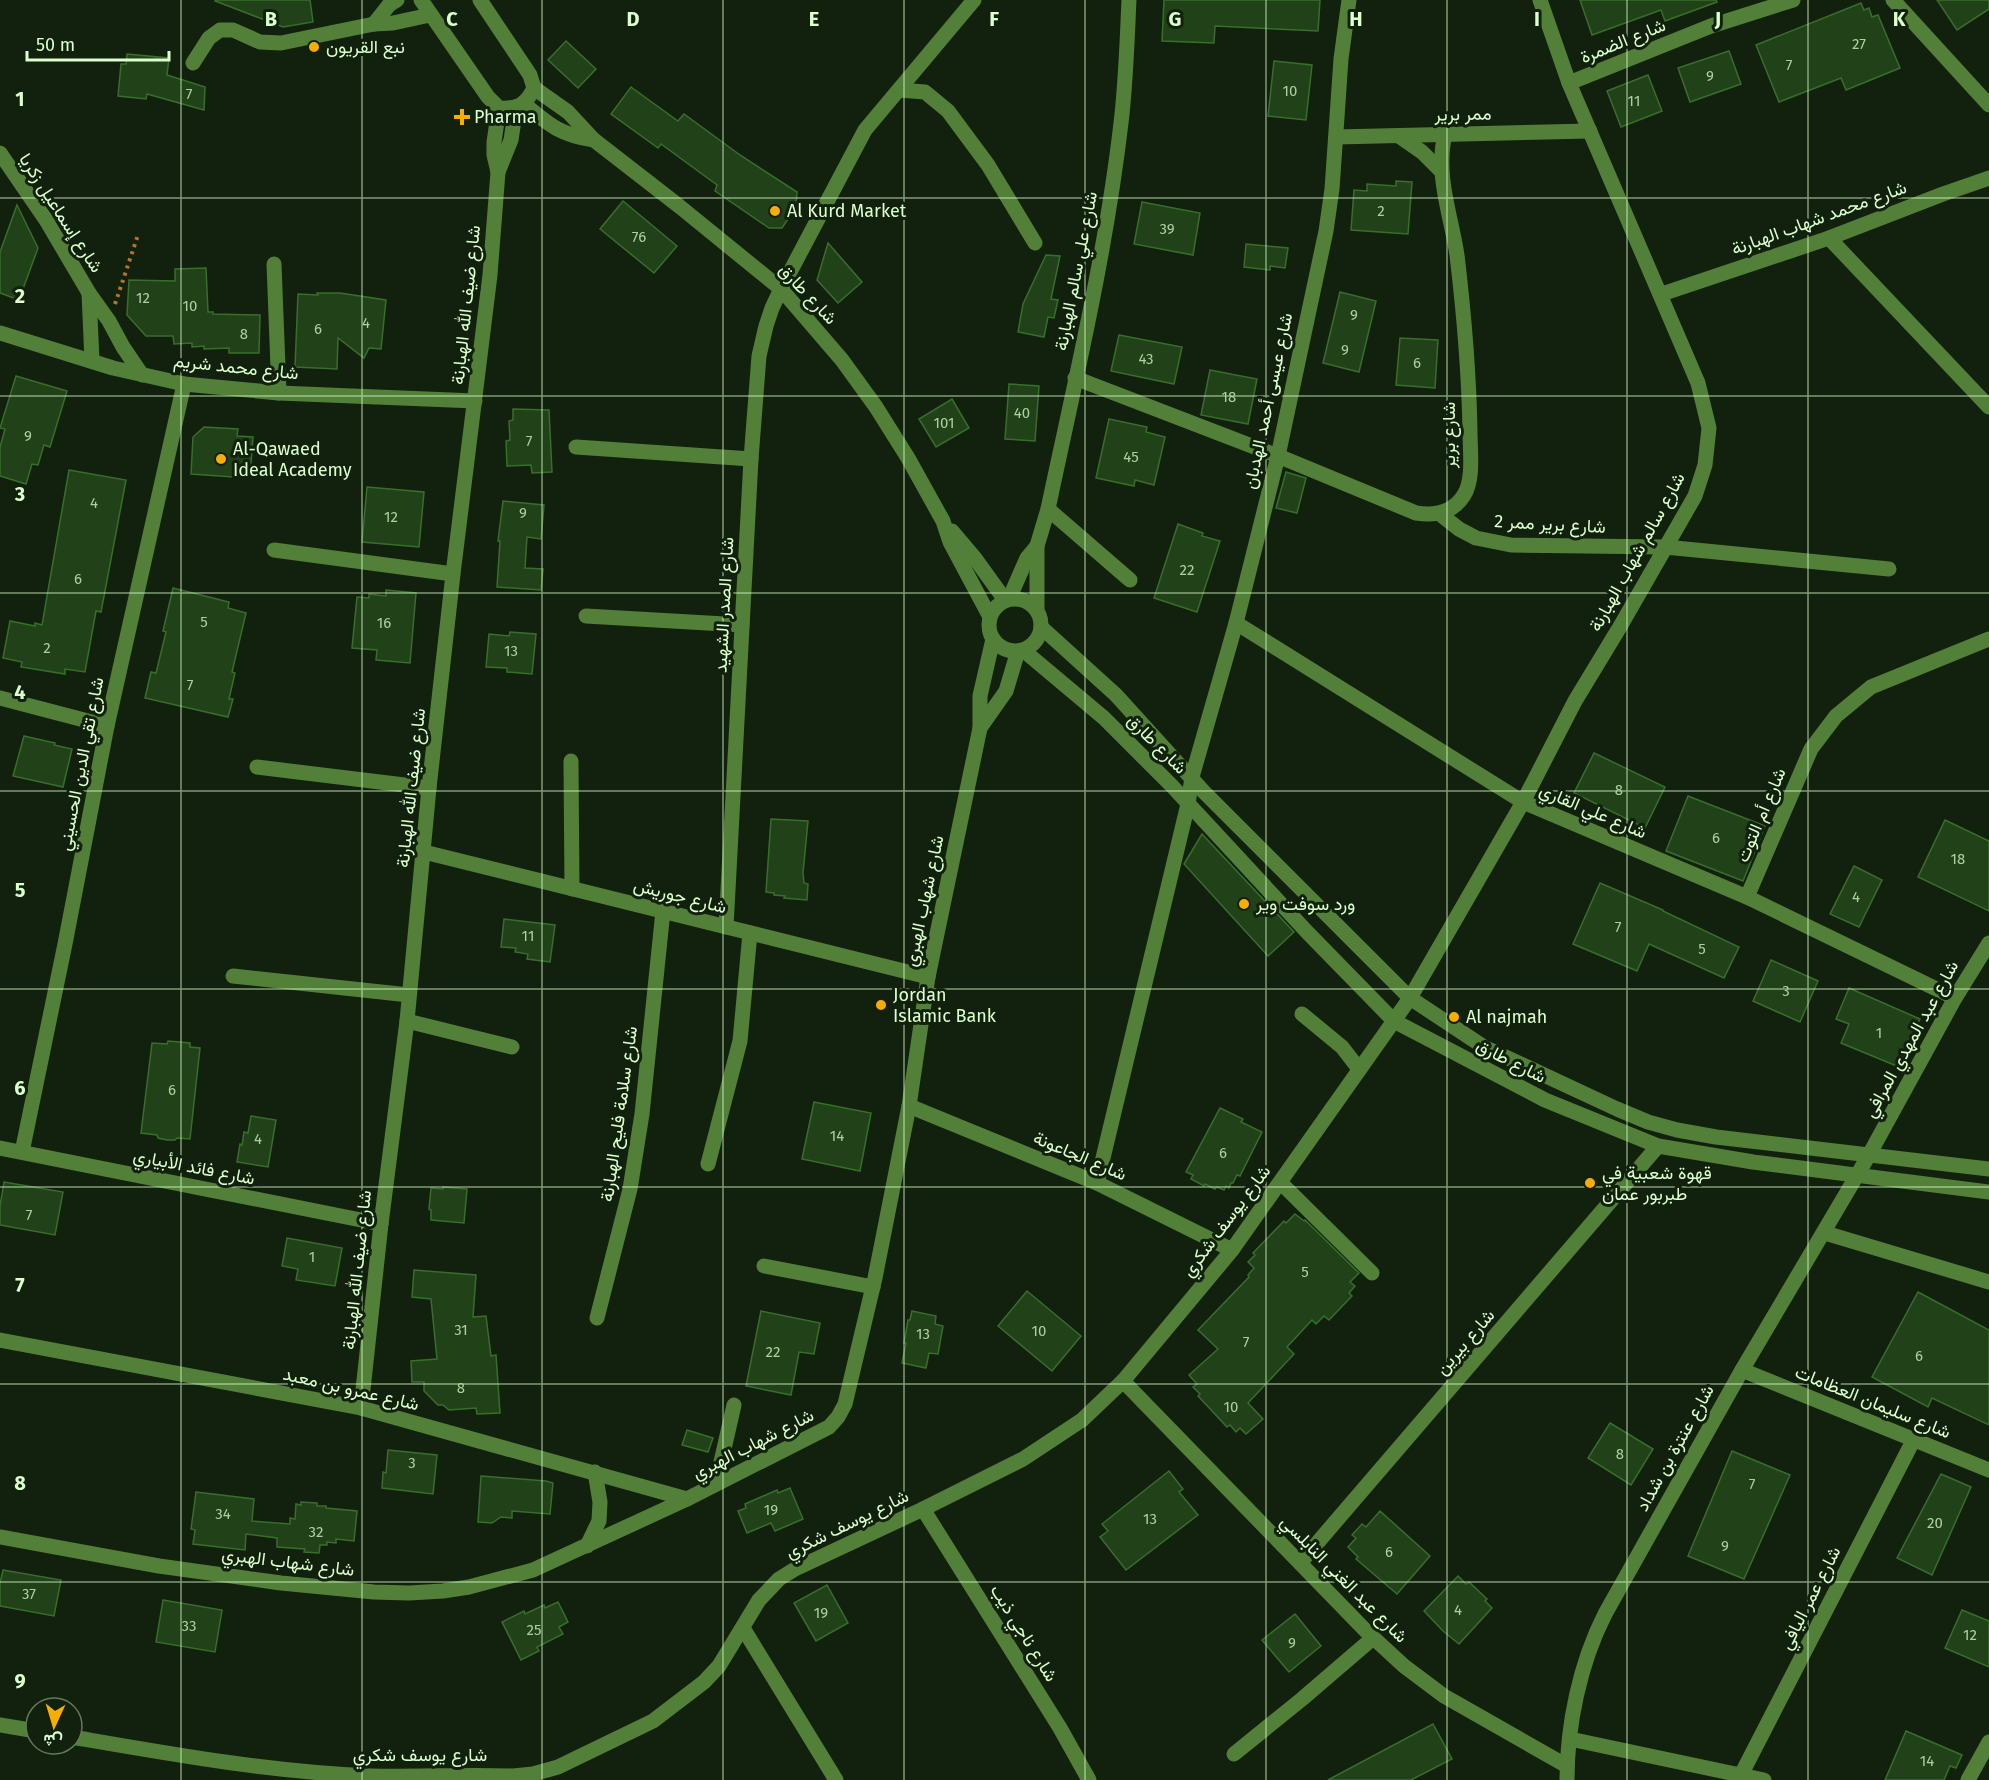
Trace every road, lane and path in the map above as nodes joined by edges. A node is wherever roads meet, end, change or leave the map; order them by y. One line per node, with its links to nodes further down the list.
1 (422, 0): 10 (street)
2 (480, 0): 14 (street, شارع طارق)
3 (974, 0): 15 (street, شارع الصدر الشهيد)
4 (1130, 0): 39 (street, شارع علي سالم الهبارنة)
5 (1349, 0): 22 (street, شارع عيسى أحمد الهدبان)
6 (1540, 0): 13 (street, شارع سالم شهاب الهبارنة)
7 (1793, 0): 13 (street, شارع الضمرة)
8 (1893, 0): 17 (street)
9 (390, 2): 11 (street)
10 (430, 15): 11 (street); 18 (street)
11 (374, 24): 12 (street)
12 (193, 63)
13 (1569, 83): 19 (street, شارع سالم شهاب الهبارنة)
14 (534, 88): 16 (street); 23 (street, شارع طارق)
15 (899, 90): 30 (street); 32 (street, شارع الصدر الشهيد)
16 (520, 105): 18 (street); 23 (street, شارع طارق); 26 (street, شارع ضيف الله الهبارنة)
17 (1989, 105)
18 (499, 108): 26 (street, شارع ضيف الله الهبارنة)
19 (1590, 130): 20 (street, ممر برير); 34 (street, شارع سالم شهاب الهبارنة)
20 (1445, 134): 21 (street, ممر برير); 25 (street, شارع برير)
21 (1399, 136): 22 (street, ممر برير); 25 (street)
22 (1336, 137): 45 (street, شارع عيسى أحمد الهدبان)
23 (594, 141): 32 (street, شارع طارق)
24 (0, 153): 33 (street, شارع إسماعيل زكريا)
25 (1441, 171): 48 (street, شارع برير)
26 (498, 172): 42 (street, شارع ضيف الله الهبارنة)
27 (1989, 178): 29 (street, شارع محمد شهاب الهبارنة)
28 (138, 235): 35 (path)
29 (1829, 238): 34 (street, شارع محمد شهاب الهبارنة); 43 (street)
30 (1035, 243)
31 (274, 264): 41 (street)
32 (781, 289): 46 (street, شارع الصدر الشهيد); 49 (street, شارع طارق)
33 (89, 293): 35 (street, شارع إسماعيل زكريا); 37 (street, شارع إسماعيل زكريا)
34 (1662, 294): 51 (street, شارع سالم شهاب الهبارنة)
35 (109, 321): 38 (street, شارع إسماعيل زكريا)
36 (0, 333): 37 (street, شارع محمد شريم)
37 (92, 361): 38 (street, شارع محمد شريم)
38 (142, 375): 40 (street, شارع محمد شريم)
39 (1075, 378): 45 (street); 47 (street, شارع علي سالم الهبارنة)
40 (184, 384): 41 (street, شارع محمد شريم); 67 (street, شارع تقي الدين الحسيني)
41 (279, 393): 42 (street, شارع محمد شريم)
42 (475, 401): 54 (street, شارع ضيف الله الهبارنة)
43 (1989, 407)
44 (576, 447): 46 (street)
45 (1278, 456): 48 (street); 60 (street, شارع عيسى أحمد الهدبان)
46 (751, 459): 61 (street, شارع الصدر الشهيد)
47 (1048, 509): 50 (street, شارع علي سالم الهبارنة); 55 (street)
48 (1440, 514): 51 (street, شارع برير ممر 2)
49 (943, 521): 56 (street, شارع طارق); 59 (street, شارع طارق)
50 (1037, 546): 56 (street, شارع علي سالم الهبارنة); 57 (street, شارع علي سالم الهبارنة)
51 (1665, 547): 53 (street, شارع برير ممر 2); 73 (street, شارع سالم شهاب الهبارنة)
52 (274, 550): 54 (street)
53 (1890, 569)
54 (453, 574): 72 (street, شارع ضيف الله الهبارنة)
55 (1130, 580)
56 (1007, 600): 57 (street); 59 (street)
57 (1037, 611): 62 (street)
58 (586, 616): 61 (street)
59 (990, 616): 63 (street)
60 (1236, 623): 71 (street, شارع عيسى أحمد الهدبان); 73 (street, شارع علي القاري)
61 (742, 625): 79 (street, شارع الصدر الشهيد)
62 (1041, 627): 65 (street); 71 (street, شارع طارق)
63 (993, 639): 65 (street); 68 (street, شارع شهاب الهبري)
64 (1989, 639): 77 (street, شارع أم التوت)
65 (1020, 650): 68 (street, شارع شهاب الهبري); 74 (street, شارع طارق)
66 (0, 698): 67 (street)
67 (107, 726): 95 (street, شارع تقي الدين الحسيني)
68 (980, 728): 83 (street, شارع شهاب الهبري)
69 (571, 761): 76 (street)
70 (257, 767): 72 (street)
71 (1192, 777): 74 (street, شارع عيسى أحمد الهدبان); 85 (street, شارع طارق)
72 (429, 788): 75 (street, شارع ضيف الله الهبارنة)
73 (1523, 802): 77 (street, شارع علي القاري); 85 (street, شارع سالم شهاب الهبارنة)
74 (1188, 804): 89 (street, شارع طارق); 100 (street, شارع عيسى أحمد الهدبان)
75 (424, 852): 76 (street, شارع جوريش); 84 (street, شارع ضيف الله الهبارنة)
76 (572, 889): 78 (street, شارع جوريش)
77 (1747, 897): 86 (street, شارع علي القاري)
78 (663, 912): 79 (street, شارع جوريش); 110 (street, شارع سلامة فليح الهبارنة)
79 (726, 927): 80 (street, شارع جوريش)
80 (750, 933): 83 (street, شارع جوريش); 97 (street)
81 (1989, 943): 86 (street, شارع عبد المهدي المرافي)
82 (233, 976): 84 (street)
83 (928, 977): 92 (street, شارع شهاب الهبري)
84 (409, 995): 88 (street, شارع ضيف الله الهبارنة)
85 (1410, 998): 89 (street, شارع سالم شهاب الهبارنة); 96 (street, شارع طارق)
86 (1955, 998): 96 (street, شارع عبد المهدي المرافي)
87 (1302, 1014): 91 (street)
88 (407, 1021): 90 (street); 103 (street, شارع ضيف الله الهبارنة)
89 (1394, 1021): 91 (street, شارع يوسف شكري); 93 (street, شارع طارق)
90 (512, 1047)
91 (1359, 1069): 101 (street, شارع يوسف شكري)
92 (909, 1106): 100 (street, شارع الجاعونة); 109 (street, شارع شهاب الهبري)
93 (1658, 1146): 99 (street, شارع طارق); 124 (street, شارع بيرين)
94 (0, 1148): 95 (street, شارع فائد الأبياري)
95 (22, 1152): 103 (street, شارع فائد الأبياري)
96 (1869, 1155): 98 (street, شارع طارق); 99 (street, شارع عنترة بن شداد)
97 (708, 1164)
98 (1989, 1169)
99 (1858, 1174): 102 (street, شارع طارق); 104 (street, شارع عنترة بن شداد)
100 (1097, 1183): 105 (street, شارع الجاعونة)
101 (1281, 1184): 105 (street, شارع يوسف شكري); 107 (street)
102 (1989, 1192)
103 (381, 1224): 115 (street, شارع ضيف الله الهبارنة)
104 (1825, 1233): 108 (street); 112 (street, شارع عنترة بن شداد)
105 (1232, 1250): 113 (street, شارع يوسف شكري)
106 (764, 1266): 109 (street)
107 (1372, 1273)
108 (1989, 1282)
109 (873, 1287): 119 (street, شارع شهاب الهبري)
110 (597, 1318)
111 (0, 1340): 115 (street, شارع عمرو بن معبد)
112 (1742, 1370): 116 (street, شارع سليمان العظامات); 130 (street, شارع عنترة بن شداد)
113 (1123, 1381): 121 (street, شارع يوسف شكري); 124 (street, شارع عبد الغني النابلسي)
114 (734, 1405): 119 (street)
115 (361, 1408): 118 (street, شارع عمرو بن معبد)
116 (1914, 1439): 117 (street, شارع سليمان العظامات); 134 (street, شارع عمر اليافي)
117 (1989, 1470)
118 (595, 1472): 120 (street, شارع عمرو بن معبد); 123 (street)
119 (716, 1484): 120 (street, شارع شهاب الهبري)
120 (687, 1499): 123 (street, شارع شهاب الهبري)
121 (924, 1509): 125 (street, شارع يوسف شكري); 136 (street, شارع ناجي ذيب)
122 (0, 1537): 123 (street, شارع شهاب الهبري)
123 (587, 1546)
124 (1300, 1563): 126 (street, شارع عبد الغني النابلسي)
125 (743, 1628): 129 (street, شارع يوسف شكري); 135 (street)
126 (1373, 1638): 132 (street); 133 (street, شارع عبد الغني النابلسي)
127 (0, 1725): 128 (street)
128 (24, 1729)
129 (84, 1739)
130 (1570, 1739): 133 (street, شارع عنترة بن شداد); 134 (street)
131 (1989, 1742): 138 (street)
132 (1234, 1754)
133 (1567, 1773)
134 (1741, 1775): 137 (street)
135 (836, 1780)
136 (1089, 1780)
137 (1764, 1780)
138 (1968, 1780)

